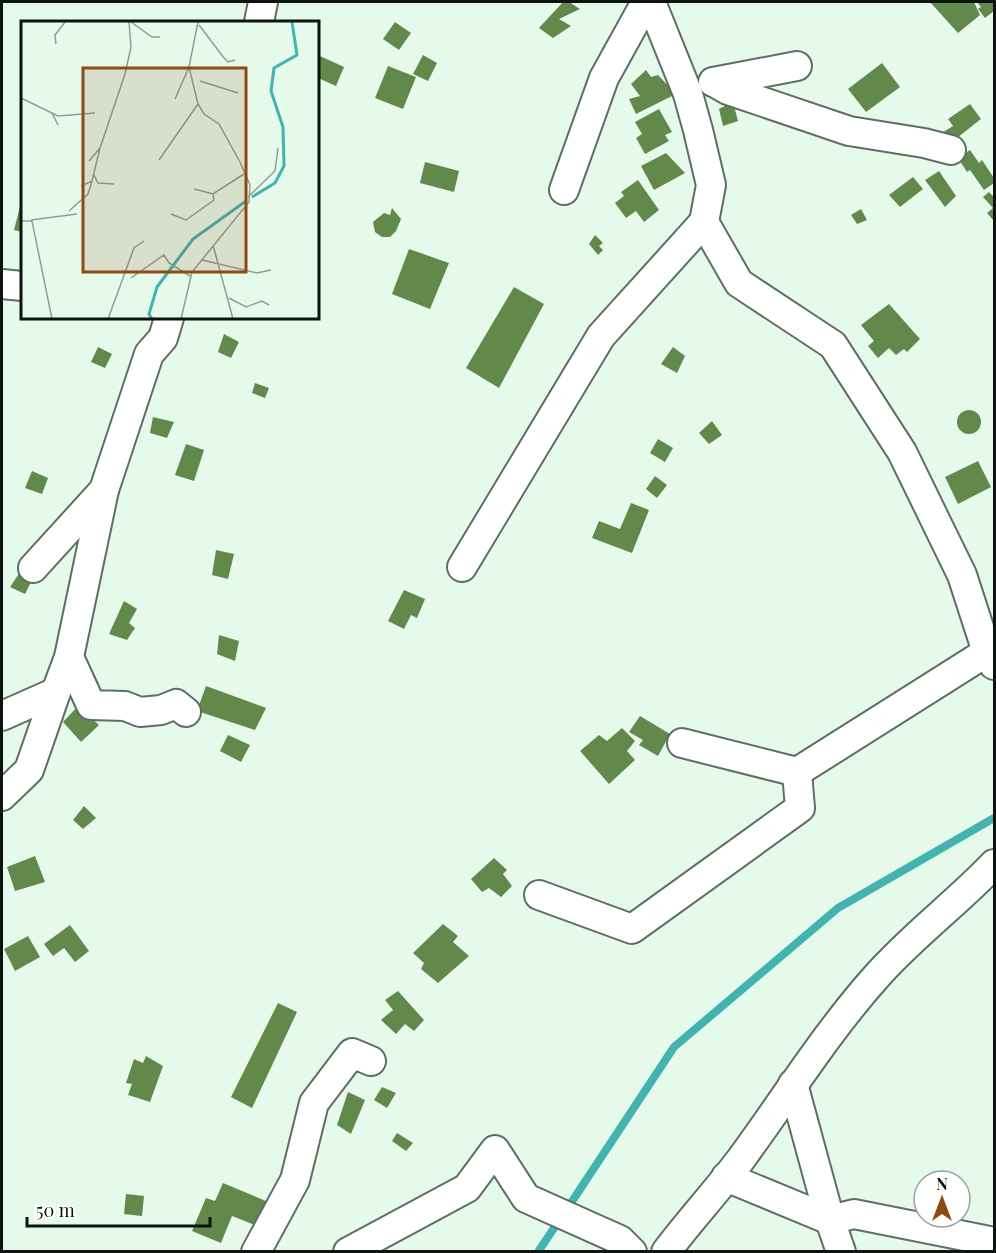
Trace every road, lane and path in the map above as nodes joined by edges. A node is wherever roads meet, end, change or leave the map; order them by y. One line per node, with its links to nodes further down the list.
1 (263, 2): 4 (street)
2 (646, 2): 9 (street)
3 (651, 2): 5 (street)
4 (259, 21)
5 (670, 48): 7 (street); 10 (street)
6 (797, 66): 7 (street)
7 (714, 82): 8 (street)
8 (951, 150)
9 (564, 190)
10 (704, 222): 15 (street); 18 (street)
11 (2, 284): 12 (street)
12 (21, 286)
13 (168, 320): 14 (street)
14 (104, 490): 16 (street); 17 (street)
15 (462, 567)
16 (33, 568)
17 (69, 657): 19 (street); 20 (street)
18 (991, 658): 23 (street)
19 (56, 692): 21 (street); 24 (street)
20 (186, 712)
21 (2, 716)
22 (682, 743): 23 (street)
23 (797, 772): 26 (street)
24 (2, 796)
25 (994, 864): 28 (street)
26 (539, 895)
27 (371, 1060): 32 (street)
28 (793, 1084): 29 (street); 30 (street)
29 (726, 1177): 30 (street); 35 (street)
30 (830, 1220): 31 (street); 36 (street)
31 (994, 1242)
32 (256, 1251)
33 (348, 1251): 34 (street)
34 (632, 1251)
35 (666, 1251)
36 (841, 1251)

